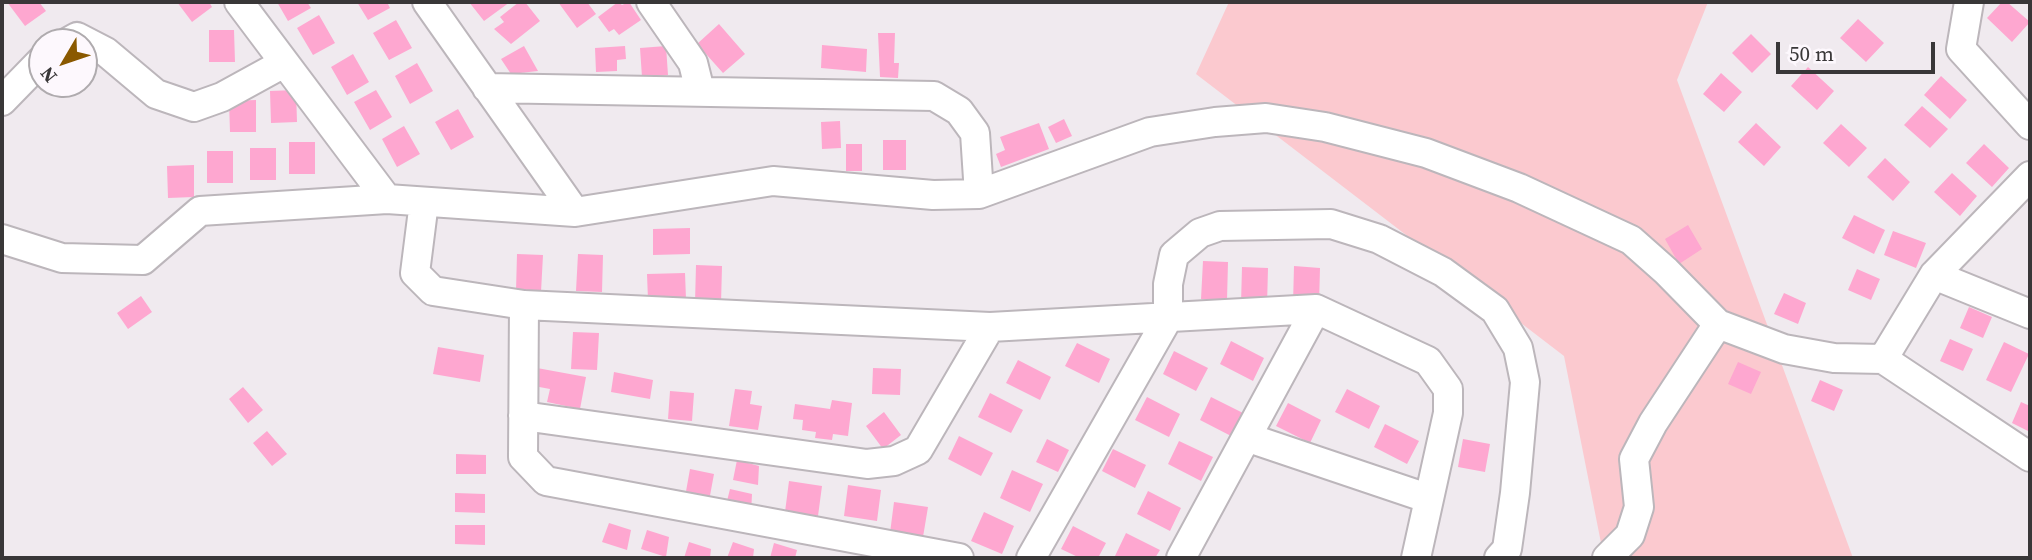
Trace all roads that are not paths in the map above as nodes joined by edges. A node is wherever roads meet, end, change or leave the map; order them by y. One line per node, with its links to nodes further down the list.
1 (239, 2): 6 (street)
2 (427, 2): 8 (street)
3 (651, 2): 9 (street)
4 (1969, 2): 11 (street)
5 (98, 48): 6 (street)
6 (284, 63): 14 (street)
7 (28, 74): 10 (street)
8 (487, 88): 9 (street); 16 (street)
9 (700, 91): 13 (street)
10 (2, 101)
11 (2030, 125)
12 (2030, 176): 18 (street)
13 (979, 194): 16 (street); 23 (street)
14 (387, 200): 15 (street); 17 (street)
15 (424, 202): 16 (street); 19 (street)
16 (575, 212)
17 (2, 239)
18 (1934, 275): 21 (street); 25 (street)
19 (524, 305): 24 (street); 26 (street)
20 (1316, 309): 22 (street); 27 (street); 29 (street)
21 (2030, 314)
22 (1168, 318): 24 (street); 31 (street); 34 (street)
23 (1718, 324): 25 (street); 35 (street)
24 (990, 327): 26 (street)
25 (1883, 359): 28 (street)
26 (523, 416): 30 (street)
27 (1249, 438): 29 (street); 32 (street)
28 (2030, 457)
29 (1427, 499): 33 (street)
30 (959, 558)
31 (1031, 558)
32 (1181, 558)
33 (1416, 558)
34 (1499, 558)
35 (1606, 558)

